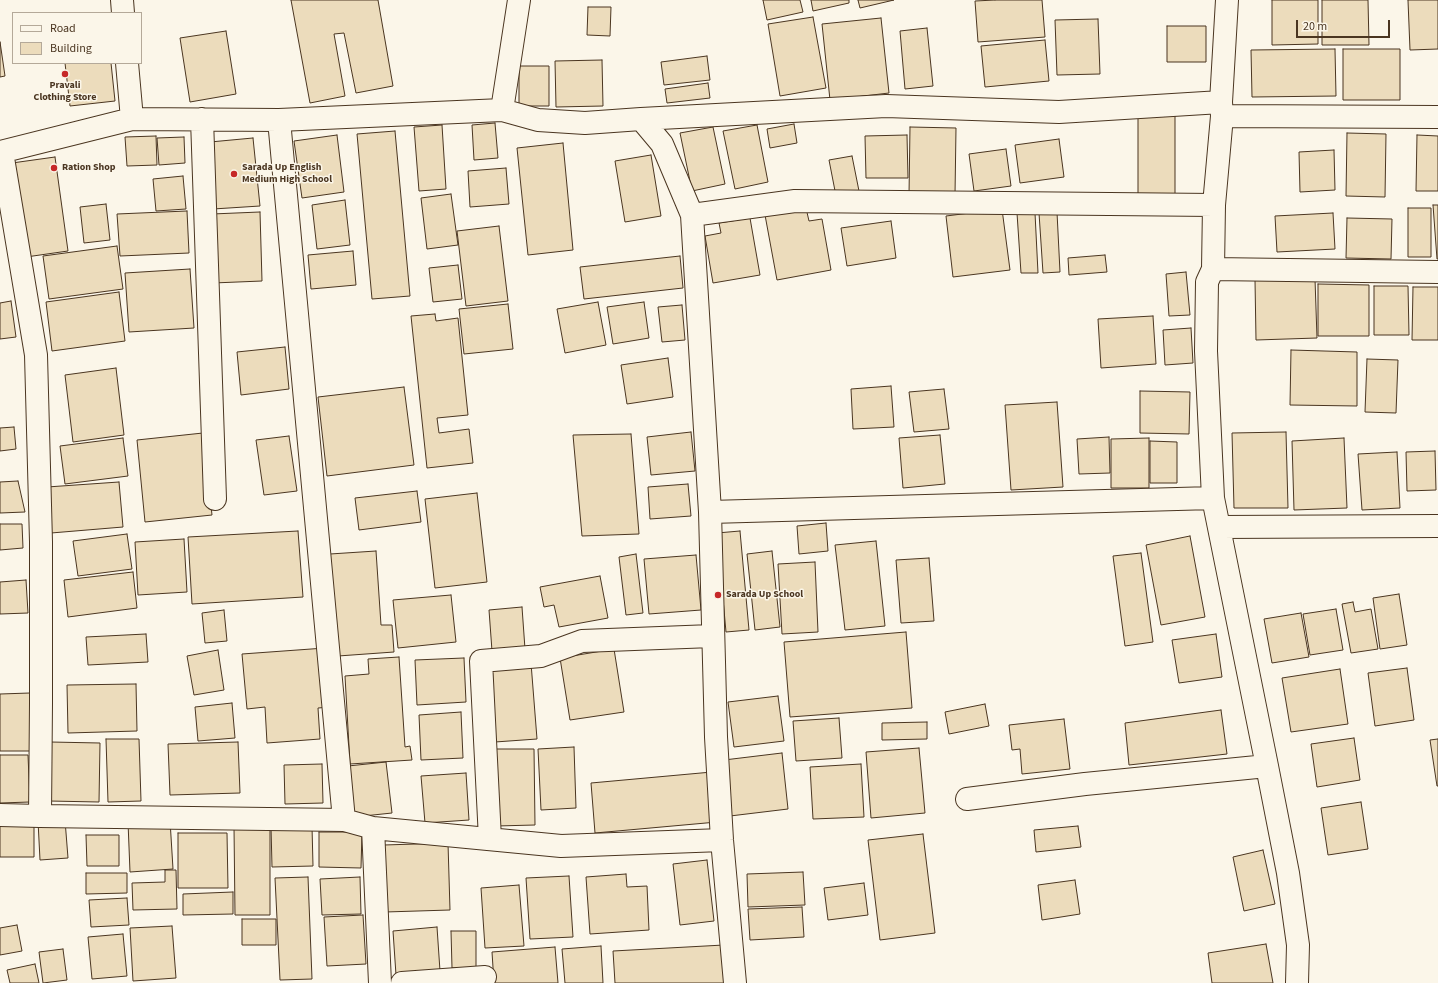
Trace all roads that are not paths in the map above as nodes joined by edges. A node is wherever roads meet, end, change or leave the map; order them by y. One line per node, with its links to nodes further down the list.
1 (122, 0): 4 (street)
2 (519, 0): 7 (street)
3 (1227, 0): 6 (street)
4 (123, 12)
5 (127, 64): 9 (street)
6 (1222, 109): 8 (street); 11 (street); 14 (street)
7 (502, 110): 11 (street); 12 (street)
8 (1438, 118)
9 (132, 119): 10 (street); 13 (street)
10 (202, 119): 12 (street); 18 (street)
11 (641, 119): 15 (street)
12 (279, 120): 28 (street)
13 (1, 152): 27 (street)
14 (1214, 205): 15 (street); 16 (street)
15 (692, 216): 20 (street)
16 (1212, 269): 17 (street); 19 (street)
17 (1438, 272)
18 (215, 498)
19 (1213, 498): 20 (street); 22 (street)
20 (710, 512): 23 (street)
21 (1438, 526): 22 (street)
22 (1218, 527): 24 (street)
23 (712, 636): 30 (street); 31 (street)
24 (1268, 766): 25 (street); 36 (street)
25 (967, 799)
26 (0, 814): 27 (street)
27 (40, 816): 28 (street)
28 (344, 820): 29 (street)
29 (373, 828): 30 (street); 33 (street)
30 (490, 839): 31 (street)
31 (722, 840): 35 (street)
32 (485, 977): 34 (street)
33 (380, 983)
34 (402, 983)
35 (735, 983)
36 (1297, 983)

